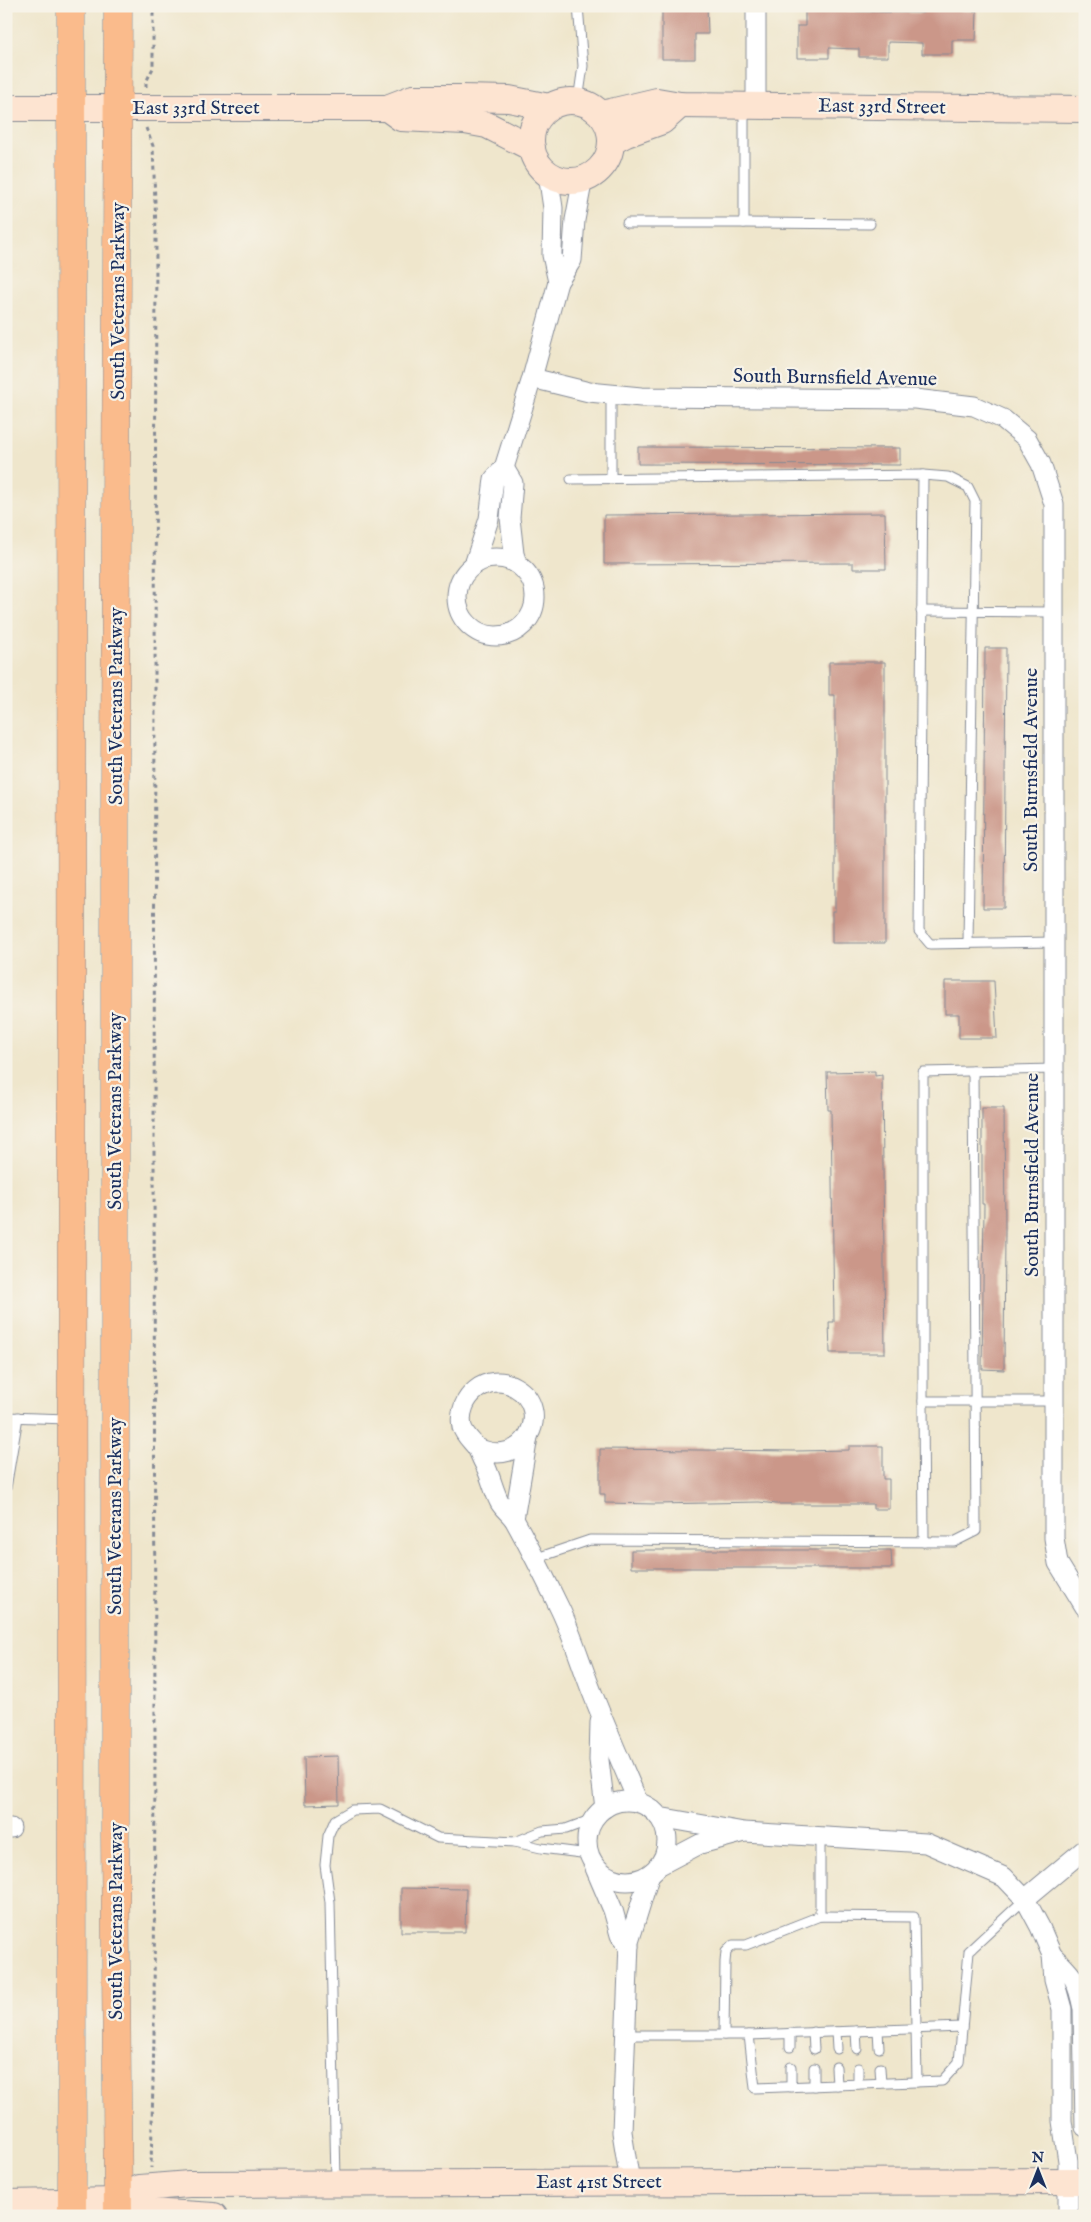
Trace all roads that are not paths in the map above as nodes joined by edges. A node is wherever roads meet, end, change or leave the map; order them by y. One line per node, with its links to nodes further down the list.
1 (71, 6): 8 (highway)
2 (118, 6): 11 (highway, South Veterans Parkway)
3 (578, 6): 5 (lane)
4 (756, 6): 7 (street)
5 (578, 101): 9 (street, East 33rd Street); 14 (street)
6 (680, 105): 7 (street, East 33rd Street); 14 (street, East 33rd Street); 15 (street)
7 (750, 106): 13 (street, East 33rd Street); 20 (lane)
8 (71, 107): 10 (street, East 33rd Street); 11 (street, East 33rd Street); 43 (highway)
9 (550, 107): 12 (street, East 33rd Street); 16 (street)
10 (6, 108)
11 (119, 108): 12 (street, East 33rd Street); 97 (highway, South Veterans Parkway)
12 (387, 108): 16 (street, East 33rd Street)
13 (1085, 109)
14 (602, 114): 15 (street)
15 (611, 142): 18 (street)
16 (532, 148): 17 (street)
17 (548, 174): 18 (street); 22 (street)
18 (583, 178): 22 (street)
19 (627, 223): 20 (lane)
20 (744, 223): 21 (lane)
21 (870, 224)
22 (558, 282): 23 (street)
23 (532, 378): 24 (street, South Burnsfield Avenue); 25 (street)
24 (611, 395): 28 (lane); 33 (street, South Burnsfield Avenue)
25 (504, 468): 29 (street); 30 (street)
26 (923, 475): 28 (lane); 31 (lane); 32 (lane)
27 (571, 479): 28 (lane)
28 (610, 479)
29 (517, 563): 30 (street); 30 (street)
30 (474, 565)
31 (921, 611): 32 (lane); 34 (lane)
32 (974, 611): 33 (lane); 34 (lane)
33 (1053, 612): 35 (street, South Burnsfield Avenue)
34 (968, 942): 35 (lane)
35 (1054, 942): 36 (street, South Burnsfield Avenue)
36 (1054, 1069): 37 (lane); 39 (street, South Burnsfield Avenue)
37 (973, 1071): 38 (lane); 40 (lane)
38 (923, 1401): 40 (lane); 48 (lane)
39 (1054, 1401): 40 (lane); 50 (street, South Burnsfield Avenue)
40 (974, 1402): 48 (lane)
41 (6, 1417): 42 (lane)
42 (18, 1417): 43 (lane); 46 (lane)
43 (72, 1419): 96 (highway)
44 (528, 1437): 45 (street); 45 (street); 47 (street)
45 (476, 1447): 47 (street)
46 (6, 1488)
47 (514, 1519): 49 (street)
48 (924, 1542): 49 (lane)
49 (534, 1559): 51 (street)
50 (1085, 1607)
51 (600, 1713): 52 (street); 53 (street)
52 (638, 1802): 53 (street); 54 (street)
53 (599, 1814): 57 (lane); 59 (street)
54 (659, 1817): 55 (street); 60 (street)
55 (744, 1832): 56 (street); 60 (street)
56 (820, 1836): 61 (street); 62 (lane)
57 (515, 1842): 59 (lane); 94 (lane)
58 (1085, 1849): 61 (street)
59 (591, 1858): 60 (street); 63 (street)
60 (655, 1870): 63 (street)
61 (1025, 1899): 64 (street); 65 (lane)
62 (820, 1916): 66 (lane); 73 (lane)
63 (629, 1946): 72 (street)
64 (1052, 1955): 91 (street); 92 (street)
65 (962, 2027): 66 (lane); 85 (lane)
66 (916, 2028): 67 (lane); 85 (lane)
67 (878, 2030): 68 (lane); 77 (lane)
68 (856, 2031): 70 (lane); 79 (lane)
69 (814, 2032): 70 (lane); 71 (lane); 76 (lane)
70 (836, 2032): 78 (lane)
71 (790, 2033): 74 (lane); 75 (lane)
72 (624, 2035): 73 (lane); 93 (street)
73 (724, 2035): 74 (lane)
74 (749, 2035): 90 (lane)
75 (790, 2047)
76 (814, 2048)
77 (879, 2048)
78 (837, 2049)
79 (857, 2049)
80 (791, 2067): 90 (lane)
81 (836, 2067): 88 (lane)
82 (814, 2068): 89 (lane)
83 (858, 2068): 87 (lane)
84 (880, 2068): 86 (lane)
85 (917, 2082): 86 (lane)
86 (881, 2083): 87 (lane)
87 (858, 2084): 88 (lane)
88 (837, 2085): 89 (lane)
89 (814, 2086): 90 (lane)
90 (791, 2087)
91 (1085, 2128): 92 (street)
92 (1073, 2174): 93 (street, East 41st Street); 99 (street)
93 (630, 2182): 94 (street, East 41st Street)
94 (336, 2183): 97 (street, East 41st Street)
95 (6, 2203): 96 (street)
96 (72, 2209): 97 (street)
97 (118, 2209): 98 (street)
98 (214, 2216)
99 (1068, 2216)

